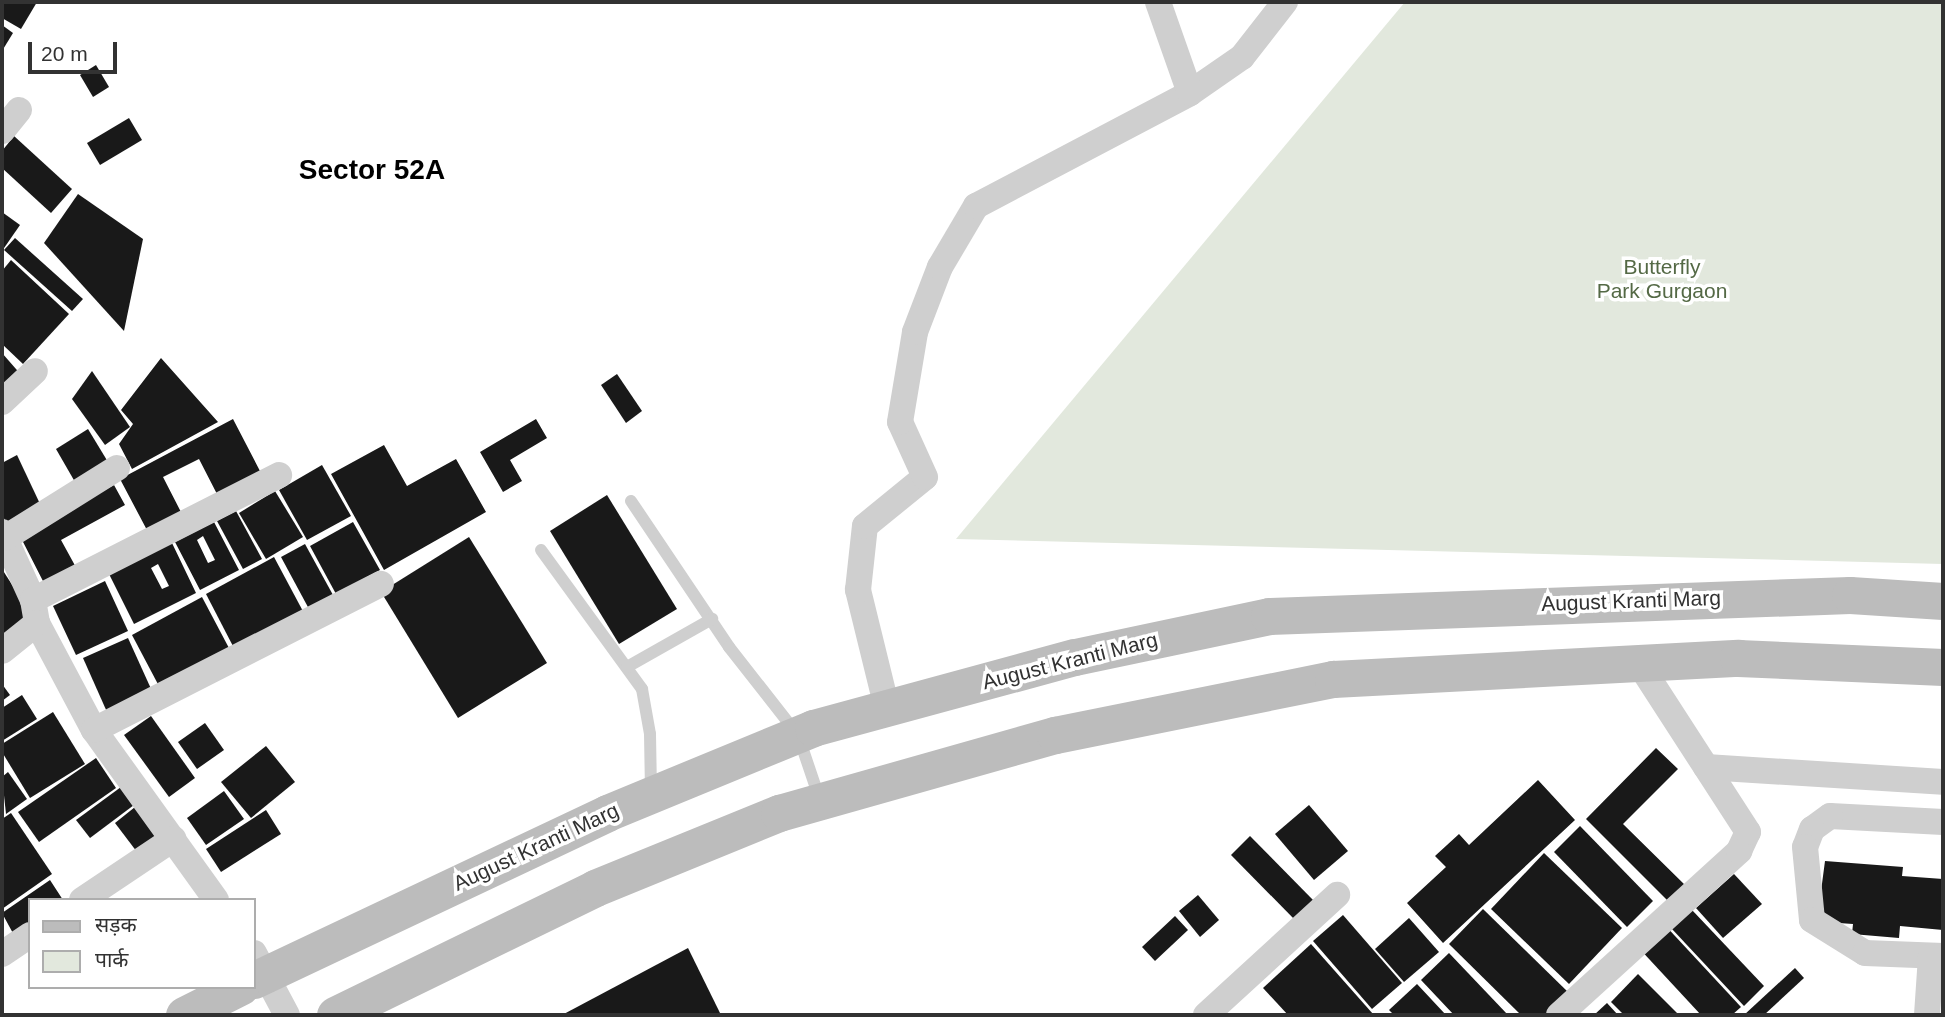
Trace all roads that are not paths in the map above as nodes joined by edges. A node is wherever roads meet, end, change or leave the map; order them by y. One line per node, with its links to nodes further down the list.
1 (1158, 2): 3 (street)
2 (1285, 2): 3 (street)
3 (1190, 93): 21 (street)
4 (19, 110): 5 (street)
5 (2, 131)
6 (35, 371): 7 (street)
7 (2, 402)
8 (117, 468): 11 (street)
9 (279, 475): 15 (street)
10 (631, 501): 16 (lane)
11 (3, 535): 15 (street)
12 (541, 550): 19 (lane)
13 (381, 584): 22 (street)
14 (1943, 601): 21 (main road, August Kranti Marg)
15 (35, 611): 17 (street); 22 (street)
16 (712, 619): 19 (lane); 23 (lane)
17 (2, 651)
18 (1638, 662): 20 (main road); 24 (street); 27 (main road)
19 (627, 667): 26 (lane)
20 (1943, 667)
21 (887, 708): 23 (main road, August Kranti Marg)
22 (94, 730): 29 (street)
23 (797, 735): 26 (main road, August Kranti Marg); 27 (lane)
24 (1706, 767): 25 (street); 43 (street)
25 (1943, 782)
26 (651, 795): 36 (main road, August Kranti Marg)
27 (820, 801): 41 (main road)
28 (1943, 822): 35 (street)
29 (173, 839): 31 (street); 32 (street)
30 (1337, 895): 42 (street)
31 (85, 898)
32 (215, 898)
33 (28, 936): 34 (street)
34 (2, 954)
35 (1937, 956): 44 (street)
36 (256, 972)
37 (256, 976): 40 (street)
38 (227, 989): 39 (main road, August Kranti Marg)
39 (184, 1015)
40 (287, 1015)
41 (335, 1015)
42 (1206, 1015)
43 (1559, 1015)
44 (1927, 1015)

